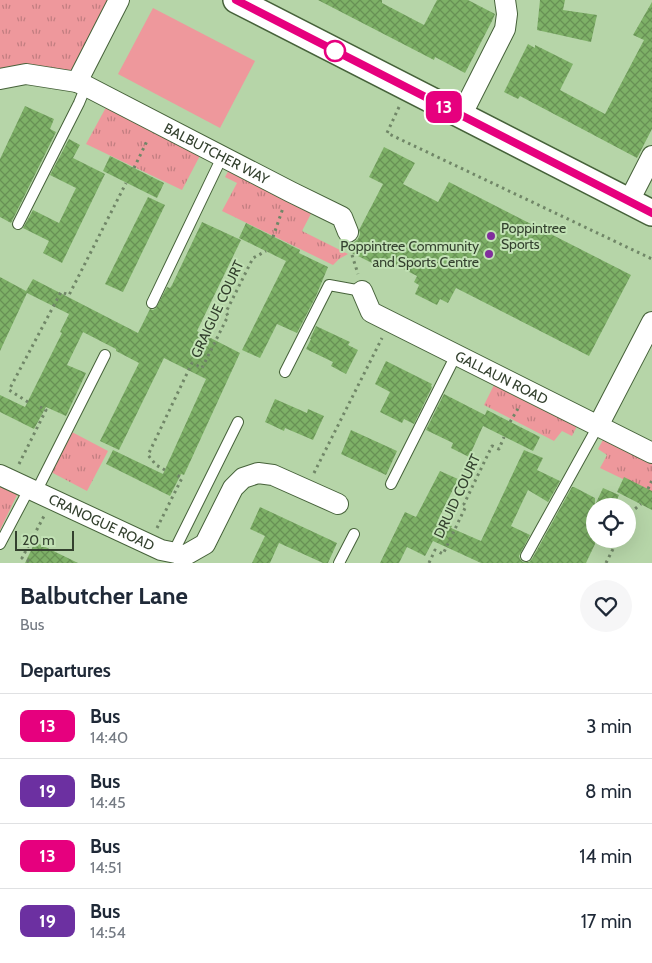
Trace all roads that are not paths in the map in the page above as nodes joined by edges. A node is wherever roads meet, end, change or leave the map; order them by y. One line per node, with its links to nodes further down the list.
1 (119, 0): 5 (street)
2 (504, 0): 6 (street)
3 (252, 4): 6 (street)
4 (0, 79): 5 (street, BALBUTCHER WAY)
5 (82, 84): 8 (street, BALBUTCHER WAY); 11 (lane)
6 (461, 116): 9 (street)
7 (652, 156): 9 (street)
8 (222, 157): 12 (street, BALBUTCHER WAY); 14 (lane)
9 (629, 201): 10 (street)
10 (652, 213)
11 (18, 224)
12 (348, 232)
13 (362, 290): 17 (street, GALLAUN ROAD); 18 (lane)
14 (152, 303)
15 (652, 322): 20 (street)
16 (105, 354): 23 (lane)
17 (456, 355): 20 (street, GALLAUN ROAD); 22 (lane)
18 (285, 372)
19 (238, 422): 27 (lane)
20 (598, 426): 21 (street, GALLAUN ROAD); 28 (lane)
21 (652, 453)
22 (391, 484)
23 (26, 487): 26 (lane); 27 (street, CRANOGUE ROAD)
24 (338, 504): 27 (street)
25 (354, 534): 29 (lane)
26 (0, 544)
27 (161, 551)
28 (526, 556)
29 (339, 563)

